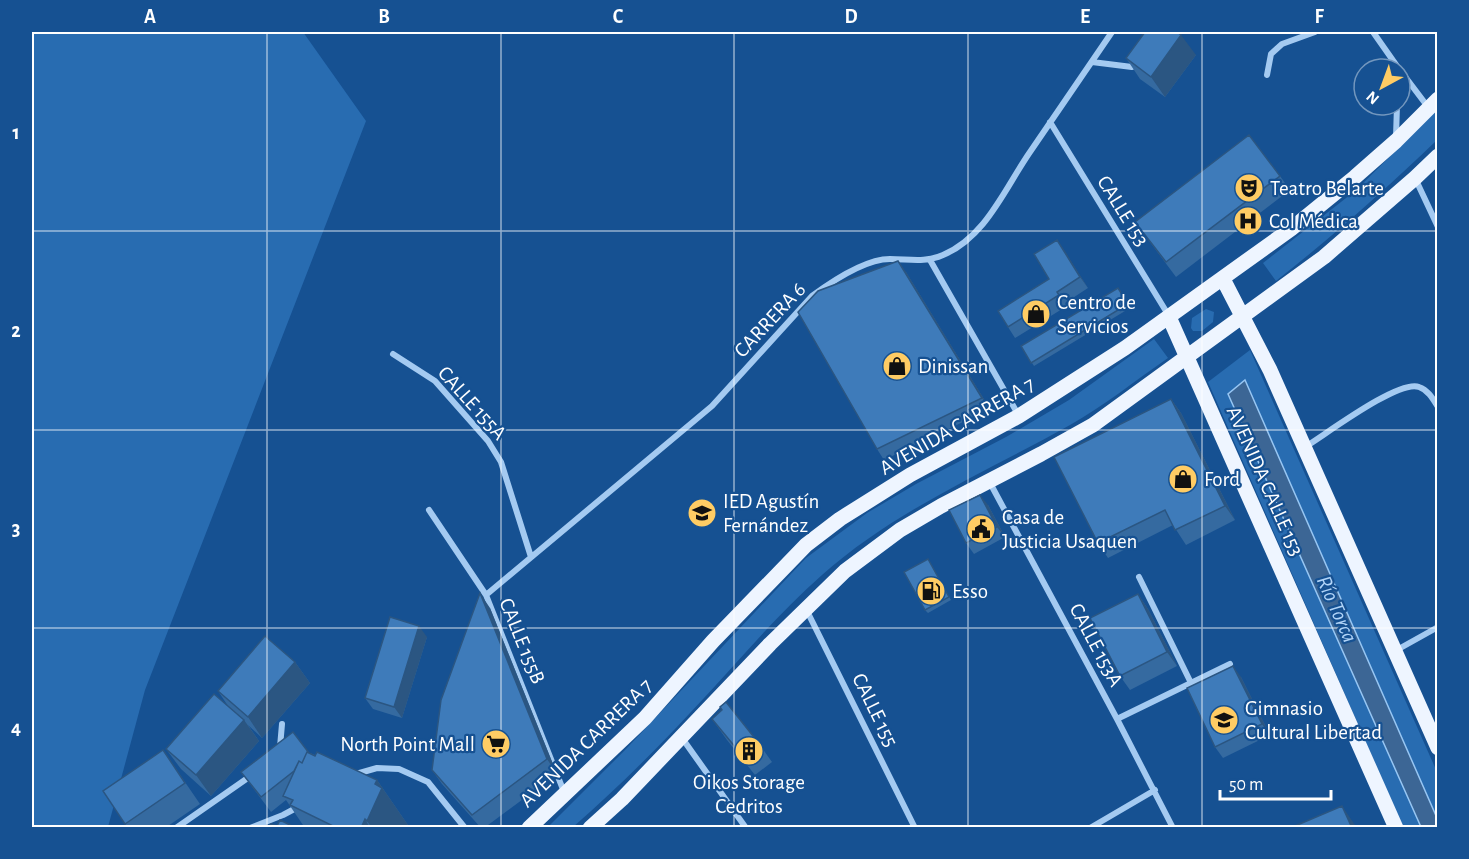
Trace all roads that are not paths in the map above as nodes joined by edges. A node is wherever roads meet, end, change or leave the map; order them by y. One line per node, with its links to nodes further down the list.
1 (1112, 32): 6 (street, CARRERA 6)
2 (1315, 32): 7 (street)
3 (1373, 32): 4 (street)
4 (1391, 57)
5 (1137, 58): 6 (street)
6 (1092, 62): 11 (street, CARRERA 6)
7 (1268, 75)
8 (1412, 82): 9 (street)
9 (1433, 103): 12 (main road, AVENIDA CARRERA 7)
10 (1397, 117): 12 (street)
11 (1050, 123): 16 (street, CARRERA 6); 18 (street, CALLE 153)
12 (1396, 141): 17 (main road, AVENIDA CARRERA 7)
13 (1437, 156): 14 (main road)
14 (1415, 178): 15 (street); 19 (main road)
15 (1437, 227)
16 (930, 260): 23 (street); 27 (street, CARRERA 6)
17 (1223, 279): 18 (main road, AVENIDA CARRERA 7); 19 (main road)
18 (1169, 317): 21 (main road, AVENIDA CALLE 153); 23 (main road, AVENIDA CARRERA 7)
19 (1243, 317): 21 (main road); 24 (main road)
20 (393, 354): 27 (street, CALLE 155A)
21 (1187, 357): 25 (main road); 54 (main road, AVENIDA CALLE 153)
22 (1437, 407): 24 (street)
23 (1019, 416): 43 (main road, AVENIDA CARRERA 7)
24 (1305, 448): 32 (main road)
25 (989, 480): 30 (main road); 35 (street, CALLE 153A)
26 (429, 510): 29 (street, CALLE 155B)
27 (531, 556): 29 (street, CARRERA 6)
28 (1139, 577): 34 (street)
29 (486, 595): 43 (street, CALLE 155B)
30 (806, 608): 37 (main road); 51 (street, CALLE 155)
31 (1437, 627): 32 (street)
32 (1395, 651): 38 (main road)
33 (1230, 664): 34 (street)
34 (1191, 683): 35 (street)
35 (1118, 719): 42 (street, CALLE 153A)
36 (282, 724): 39 (street)
37 (682, 738): 49 (main road); 50 (street)
38 (1437, 748)
39 (276, 753)
40 (256, 773): 45 (street)
41 (348, 778): 47 (street)
42 (1155, 790): 52 (street); 53 (street, CALLE 153A)
43 (565, 794): 48 (main road, AVENIDA CARRERA 7)
44 (305, 802): 46 (street)
45 (176, 828)
46 (250, 828)
47 (465, 828)
48 (529, 828)
49 (590, 828)
50 (746, 828)
51 (915, 828)
52 (1090, 828)
53 (1173, 828)
54 (1396, 828)

